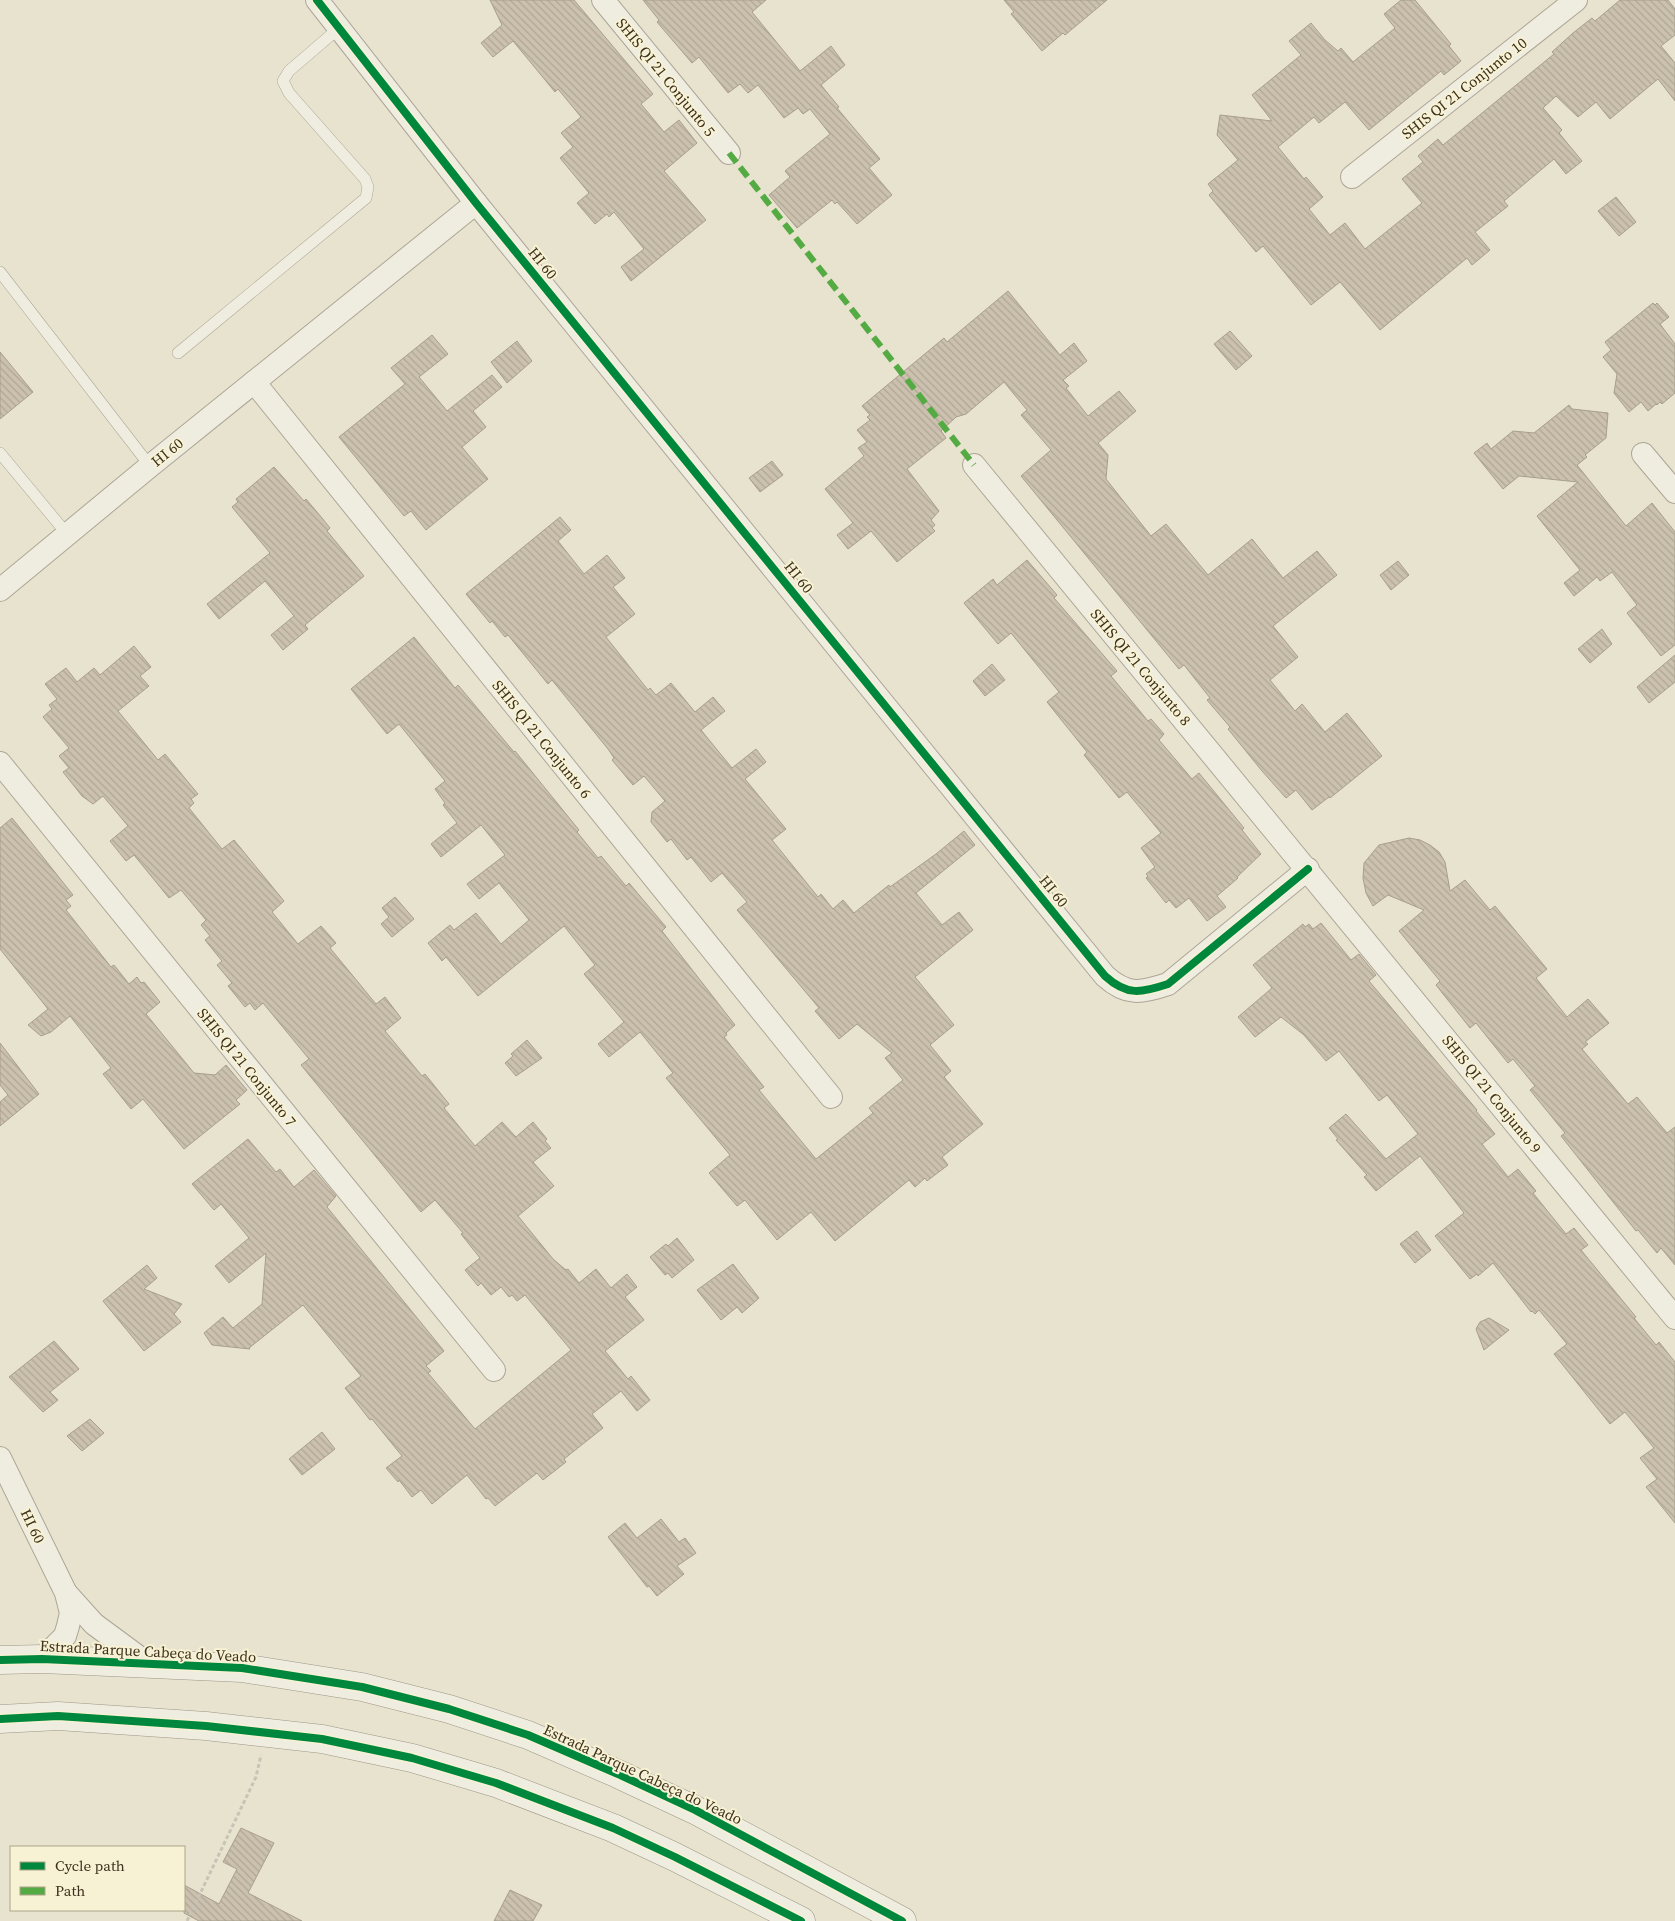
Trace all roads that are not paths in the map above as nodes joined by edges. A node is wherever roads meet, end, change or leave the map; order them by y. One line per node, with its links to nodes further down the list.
1 (317, 0): 4 (street, HI 60)
2 (603, 0): 5 (street, SHIS QI 21 Conjunto 5)
3 (1576, 0): 6 (street, SHIS QI 21 Conjunto 10)
4 (339, 28): 7 (street, HI 60); 9 (lane)
5 (729, 153)
6 (1352, 177)
7 (476, 203): 10 (street, HI 60); 19 (street, HI 60)
8 (0, 272): 14 (lane)
9 (178, 353)
10 (254, 382): 14 (street, HI 60); 20 (street, SHIS QI 21 Conjunto 6)
11 (0, 453): 16 (lane)
12 (1643, 454): 15 (street)
13 (974, 465): 19 (street, SHIS QI 21 Conjunto 8)
14 (150, 466): 16 (street, HI 60)
15 (1675, 492)
16 (67, 534): 17 (street, HI 60)
17 (0, 590)
18 (0, 764): 22 (street, SHIS QI 21 Conjunto 7)
19 (1308, 870): 21 (street, SHIS QI 21 Conjunto 9)
20 (831, 1097)
21 (1675, 1318)
22 (494, 1370)
23 (0, 1458): 24 (street, HI 60)
24 (66, 1593): 25 (street, HI 60); 27 (street, HI 60)
25 (42, 1659): 26 (main road, Estrada Parque Cabeça do Veado); 27 (main road, Estrada Parque Cabeça do Veado)
26 (0, 1660)
27 (143, 1663): 30 (main road, Estrada Parque Cabeça do Veado)
28 (0, 1718): 29 (main road)
29 (801, 1921)
30 (902, 1921)

